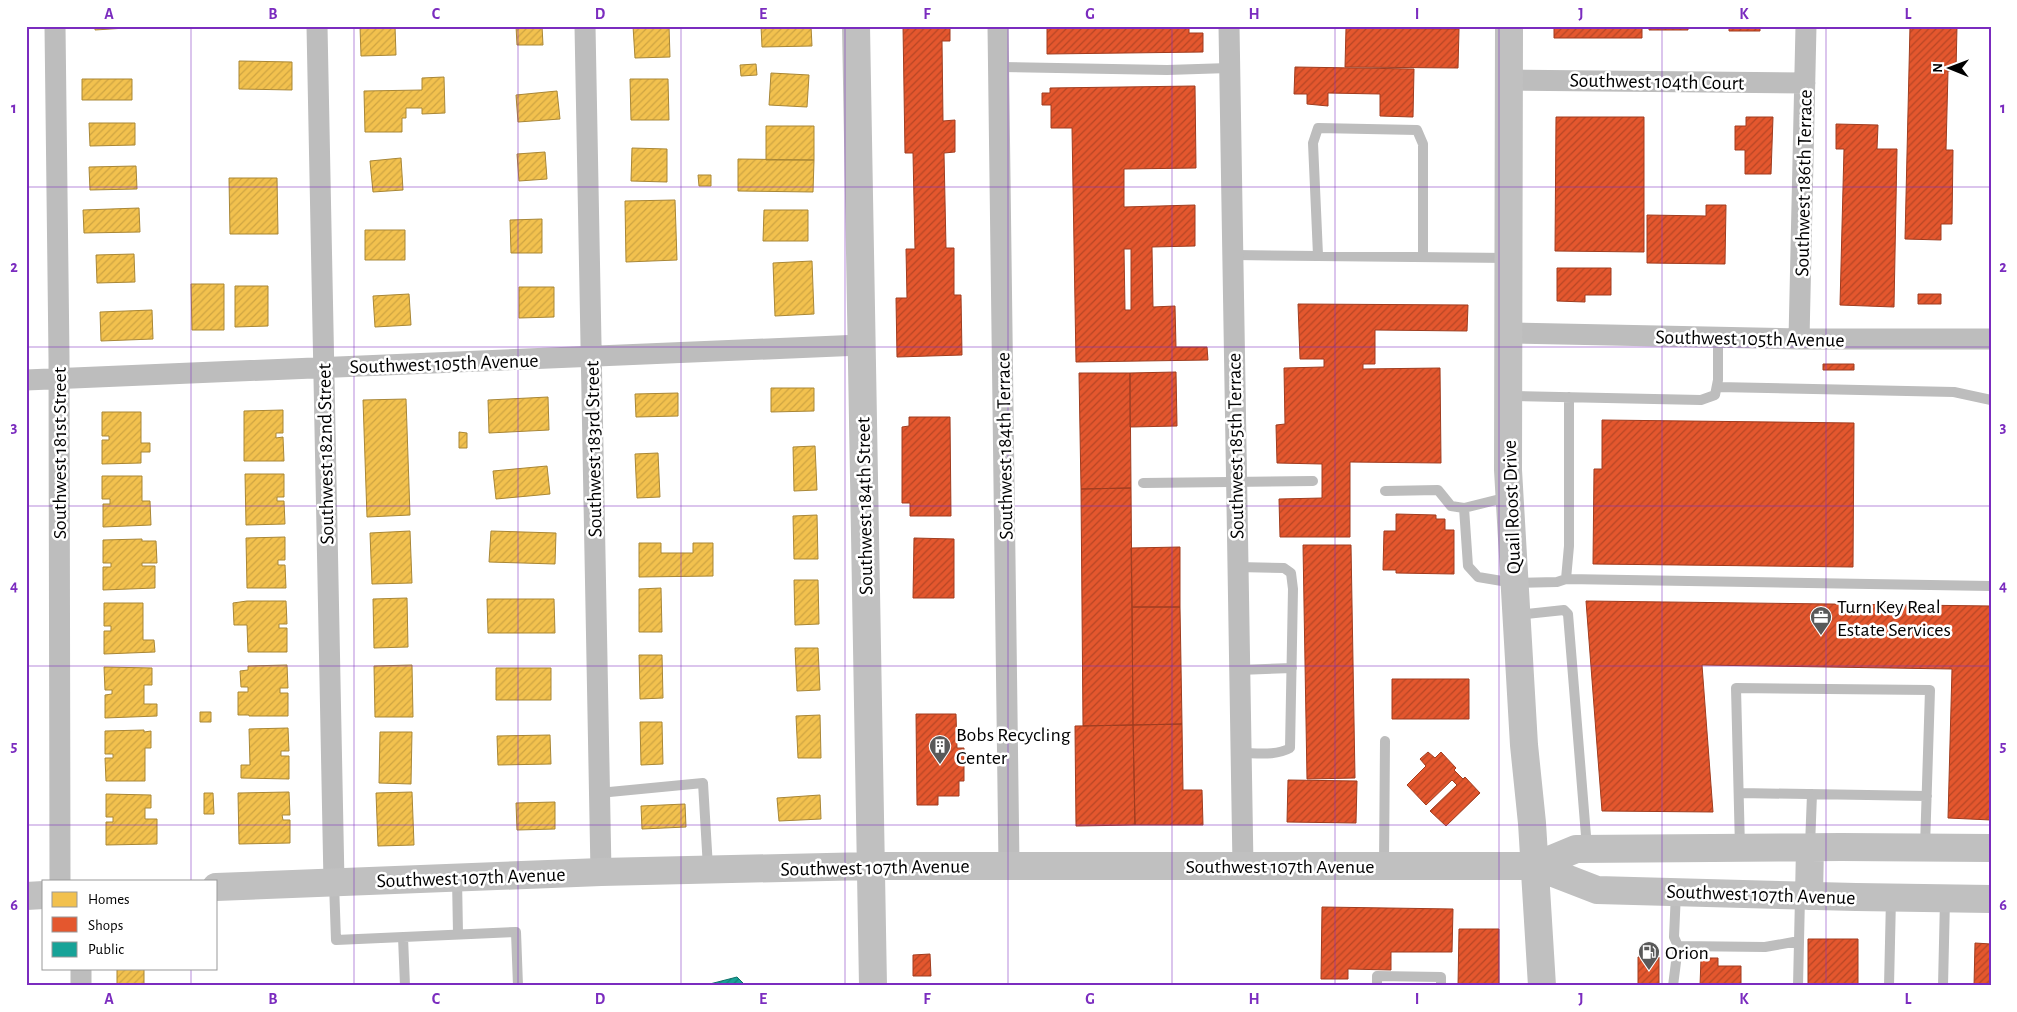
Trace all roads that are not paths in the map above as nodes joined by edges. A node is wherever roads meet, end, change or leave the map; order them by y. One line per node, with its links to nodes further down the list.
1 (55, 26): 24 (street, Southwest 181st Street)
2 (317, 26): 23 (street, Southwest 182nd Street)
3 (585, 26): 22 (street, Southwest 183rd Street)
4 (856, 26): 21 (street, Southwest 184th Street)
5 (998, 26): 9 (street, Southwest 184th Terrace)
6 (1229, 26): 10 (street, Southwest 185th Terrace)
7 (1509, 26): 11 (street, Quail Roost Drive)
8 (1806, 26): 12 (street, Southwest 186th Terrace)
9 (998, 67): 10 (lane); 54 (street, Southwest 184th Terrace)
10 (1229, 68): 13 (street, Southwest 185th Terrace)
11 (1509, 80): 12 (street, Southwest 104th Court); 16 (street, Quail Roost Drive)
12 (1805, 83): 19 (street, Southwest 186th Terrace)
13 (1234, 255): 14 (lane); 32 (street, Southwest 185th Terrace)
14 (1318, 255): 15 (lane); 15 (lane)
15 (1423, 256): 16 (lane)
16 (1510, 258): 17 (street, Quail Roost Drive)
17 (1509, 334): 18 (street, Southwest 105th Avenue); 27 (street, Quail Roost Drive)
18 (1718, 337): 19 (street, Southwest 105th Avenue); 26 (lane)
19 (1799, 339): 20 (street, Southwest 105th Avenue)
20 (1991, 339)
21 (861, 345): 22 (street, Southwest 105th Avenue); 55 (street, Southwest 184th Street)
22 (591, 358): 23 (street, Southwest 105th Avenue); 45 (street, Southwest 183rd Street)
23 (323, 368): 24 (street, Southwest 105th Avenue); 63 (street, Southwest 182nd Street)
24 (58, 379): 25 (street, Southwest 105th Avenue); 62 (street, Southwest 181st Street)
25 (26, 380)
26 (1717, 387): 28 (lane); 29 (lane)
27 (1509, 396): 28 (lane); 34 (street, Quail Roost Drive)
28 (1569, 397): 37 (lane)
29 (1991, 400)
30 (1314, 480): 32 (lane)
31 (1143, 482): 32 (lane)
32 (1235, 482): 36 (street, Southwest 185th Terrace)
33 (1385, 491): 35 (lane)
34 (1509, 497): 35 (lane); 38 (street, Quail Roost Drive)
35 (1464, 508): 38 (lane)
36 (1237, 567): 41 (lane); 42 (street, Southwest 185th Terrace)
37 (1566, 578): 38 (lane); 39 (lane)
38 (1514, 582): 40 (street, Quail Roost Drive)
39 (1991, 586)
40 (1516, 615): 52 (lane); 58 (street, Quail Roost Drive)
41 (1292, 668): 42 (lane); 44 (lane)
42 (1239, 670): 44 (street, Southwest 185th Terrace)
43 (1385, 741): 57 (lane)
44 (1240, 753): 56 (street, Southwest 185th Terrace)
45 (599, 793): 59 (lane); 60 (street, Southwest 183rd Street)
46 (1740, 793): 47 (lane); 48 (lane); 53 (lane)
47 (1812, 794): 48 (lane); 49 (lane)
48 (1927, 796): 50 (lane)
49 (1810, 847): 50 (street, Southwest 107th Avenue); 53 (street, Southwest 107th Avenue); 68 (street)
50 (1925, 848): 51 (street, Southwest 107th Avenue)
51 (1991, 848)
52 (1587, 849): 53 (street, Southwest 107th Avenue); 58 (street, Southwest 107th Avenue)
53 (1740, 849)
54 (1009, 865): 55 (street, Southwest 107th Avenue); 56 (street, Southwest 107th Avenue)
55 (870, 866): 59 (street, Southwest 107th Avenue); 80 (street, Southwest 184th Street)
56 (1243, 866): 57 (street, Southwest 107th Avenue)
57 (1384, 866): 58 (street, Southwest 107th Avenue)
58 (1535, 866): 65 (street, Southwest 107th Avenue); 83 (street, Quail Roost Drive)
59 (708, 870): 60 (street, Southwest 107th Avenue)
60 (601, 872): 61 (street, Southwest 107th Avenue)
61 (456, 878): 63 (street, Southwest 107th Avenue); 72 (lane)
62 (60, 880)
63 (334, 882): 64 (street, Southwest 107th Avenue); 73 (lane)
64 (218, 887)
65 (1676, 892): 68 (street, Southwest 107th Avenue); 75 (lane)
66 (42, 895): 67 (street)
67 (26, 896)
68 (1805, 896): 69 (street, Southwest 107th Avenue); 74 (lane)
69 (1891, 898): 70 (street, Southwest 107th Avenue); 86 (lane)
70 (1945, 898): 71 (street, Southwest 107th Avenue); 87 (lane)
71 (1991, 899)
72 (458, 934): 73 (lane); 79 (lane)
73 (402, 937): 78 (lane)
74 (1799, 941): 75 (lane); 85 (lane)
75 (1678, 946): 84 (lane)
76 (81, 970): 77 (street)
77 (81, 986)
78 (405, 986)
79 (518, 986)
80 (872, 986)
81 (1377, 986): 82 (lane)
82 (1441, 986)
83 (1542, 986)
84 (1673, 986)
85 (1798, 986)
86 (1889, 986)
87 (1943, 986)

